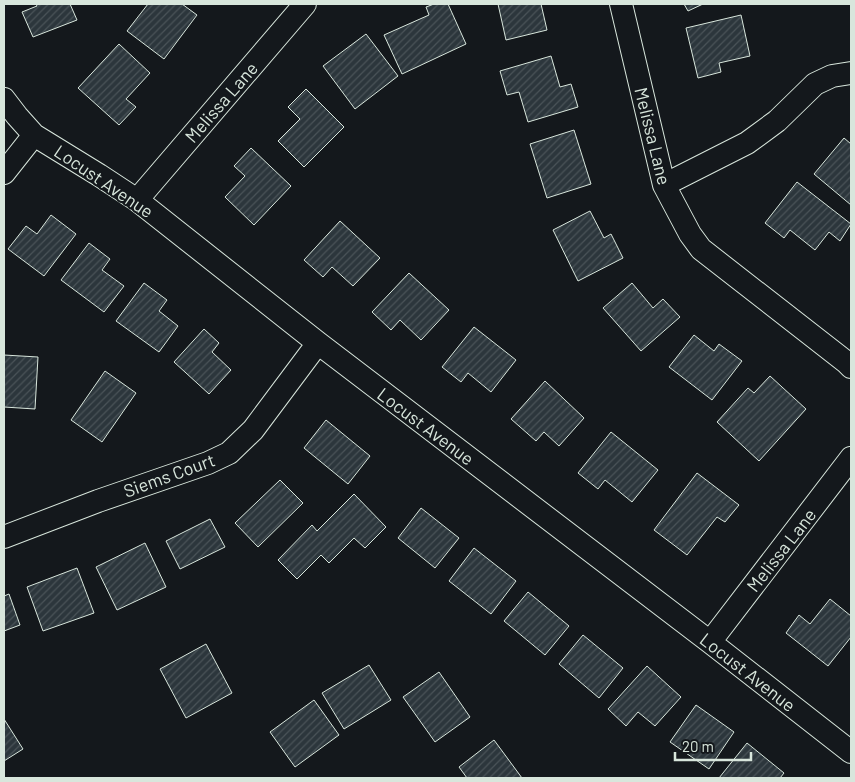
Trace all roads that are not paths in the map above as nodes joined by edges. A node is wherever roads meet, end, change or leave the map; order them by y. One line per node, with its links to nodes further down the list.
1 (305, 4): 8 (street, Melissa Lane)
2 (621, 4): 7 (street, Melissa Lane)
3 (851, 73): 7 (street)
4 (4, 99): 5 (street, Locust Avenue)
5 (34, 135): 6 (street); 8 (street, Locust Avenue)
6 (4, 173)
7 (664, 185): 10 (street, Melissa Lane)
8 (137, 200): 9 (street, Locust Avenue)
9 (318, 343): 12 (street, Siems Court); 13 (street, Locust Avenue)
10 (851, 367)
11 (851, 458): 13 (street, Melissa Lane)
12 (4, 537)
13 (710, 642): 14 (street, Locust Avenue)
14 (851, 752)

